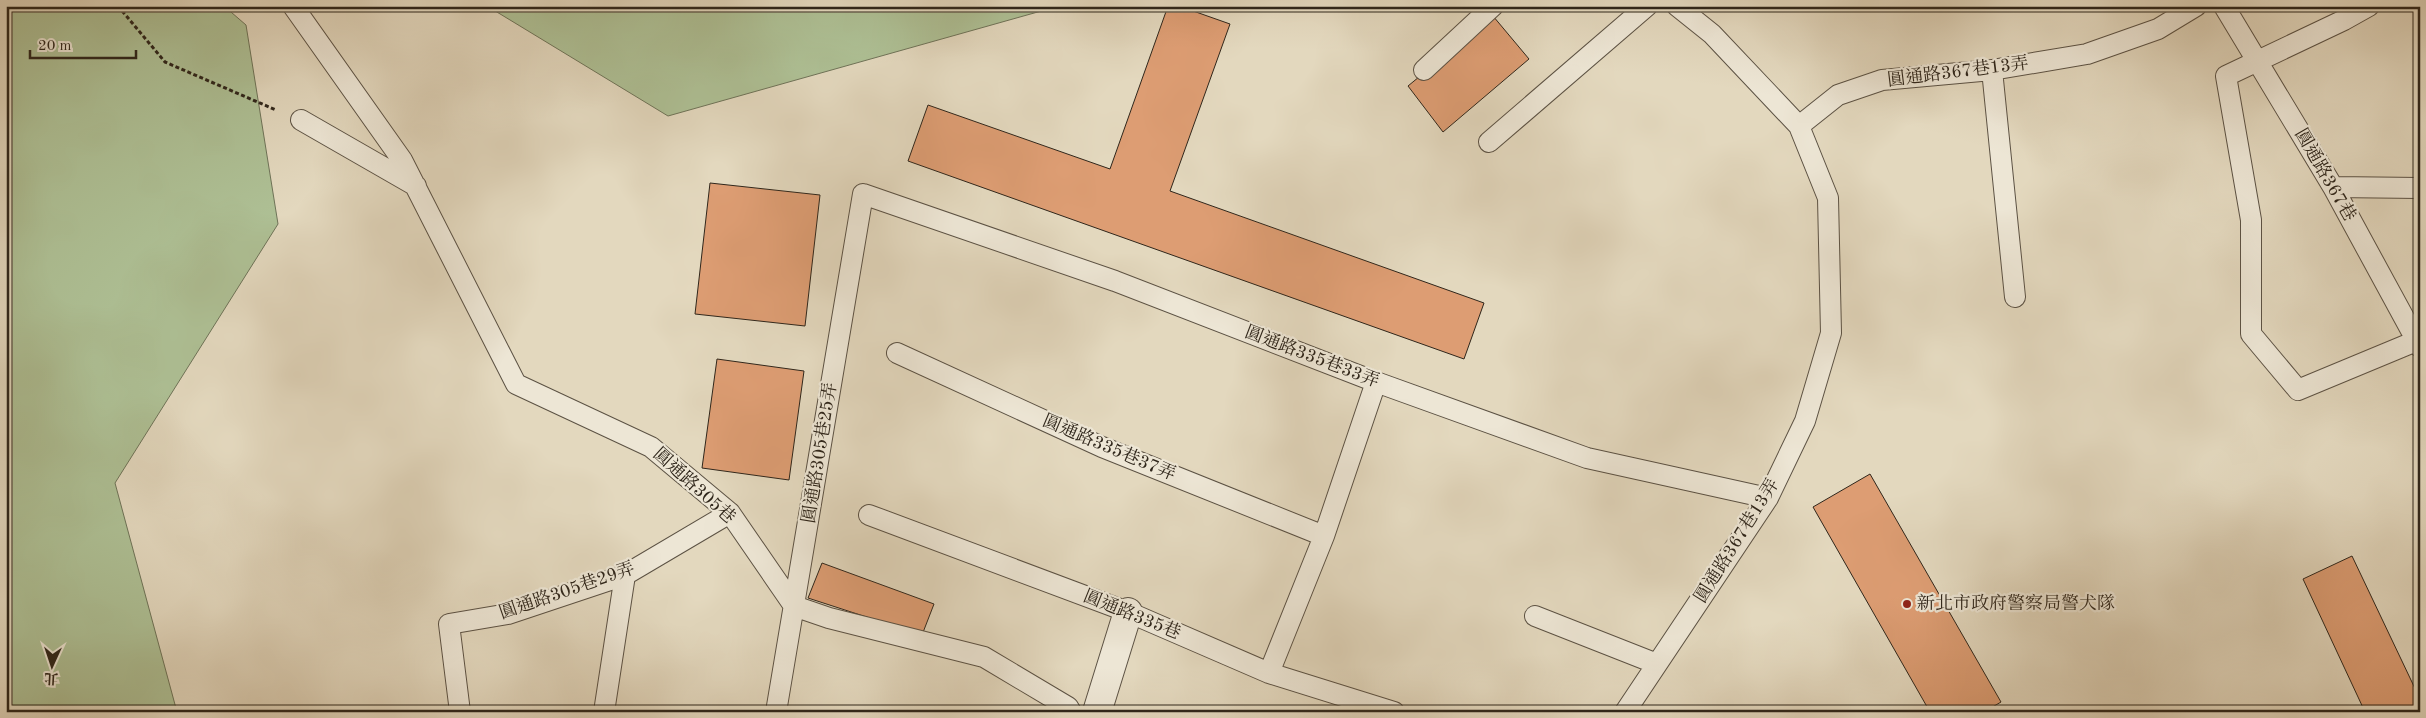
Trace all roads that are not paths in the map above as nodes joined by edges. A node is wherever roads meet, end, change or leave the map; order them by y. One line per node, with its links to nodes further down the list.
1 (293, 6): 14 (lane, 圓通路305巷)
2 (1493, 6): 9 (lane)
3 (1646, 6): 13 (lane)
4 (1677, 6): 12 (lane)
5 (2196, 6): 10 (lane, 圓通路367巷13弄)
6 (2224, 6): 8 (lane, 圓通路367巷)
7 (2368, 6): 8 (lane)
8 (2258, 62): 15 (lane, 圓通路367巷); 19 (lane)
9 (1424, 70)
10 (1992, 70): 12 (lane, 圓通路367巷13弄); 18 (lane)
11 (301, 120): 14 (lane)
12 (1799, 126): 22 (lane, 圓通路367巷13弄)
13 (1490, 142)
14 (416, 186): 23 (lane, 圓通路305巷)
15 (2333, 187): 16 (lane); 19 (lane, 圓通路367巷)
16 (2420, 188)
17 (863, 194): 21 (lane, 圓通路335巷33弄); 27 (lane, 圓通路305巷25弄)
18 (2015, 296)
19 (2418, 344)
20 (897, 353): 25 (lane, 圓通路335巷37弄)
21 (1376, 382): 22 (lane, 圓通路335巷33弄); 25 (lane)
22 (1768, 498): 30 (lane, 圓通路367巷13弄)
23 (730, 513): 26 (lane, 圓通路305巷29弄); 27 (lane, 圓通路305巷)
24 (869, 515): 28 (lane, 圓通路335巷)
25 (1324, 536): 31 (lane)
26 (625, 575): 32 (lane, 圓通路305巷29弄); 33 (lane)
27 (794, 606): 34 (lane, 圓通路305巷25弄); 35 (lane)
28 (1128, 612): 31 (lane, 圓通路335巷); 36 (street)
29 (1535, 616): 30 (lane)
30 (1657, 664): 38 (lane, 圓通路367巷13弄)
31 (1268, 673): 37 (lane, 圓通路335巷)
32 (460, 712)
33 (604, 712)
34 (776, 712)
35 (1071, 712)
36 (1097, 712)
37 (1394, 712)
38 (1625, 712)

